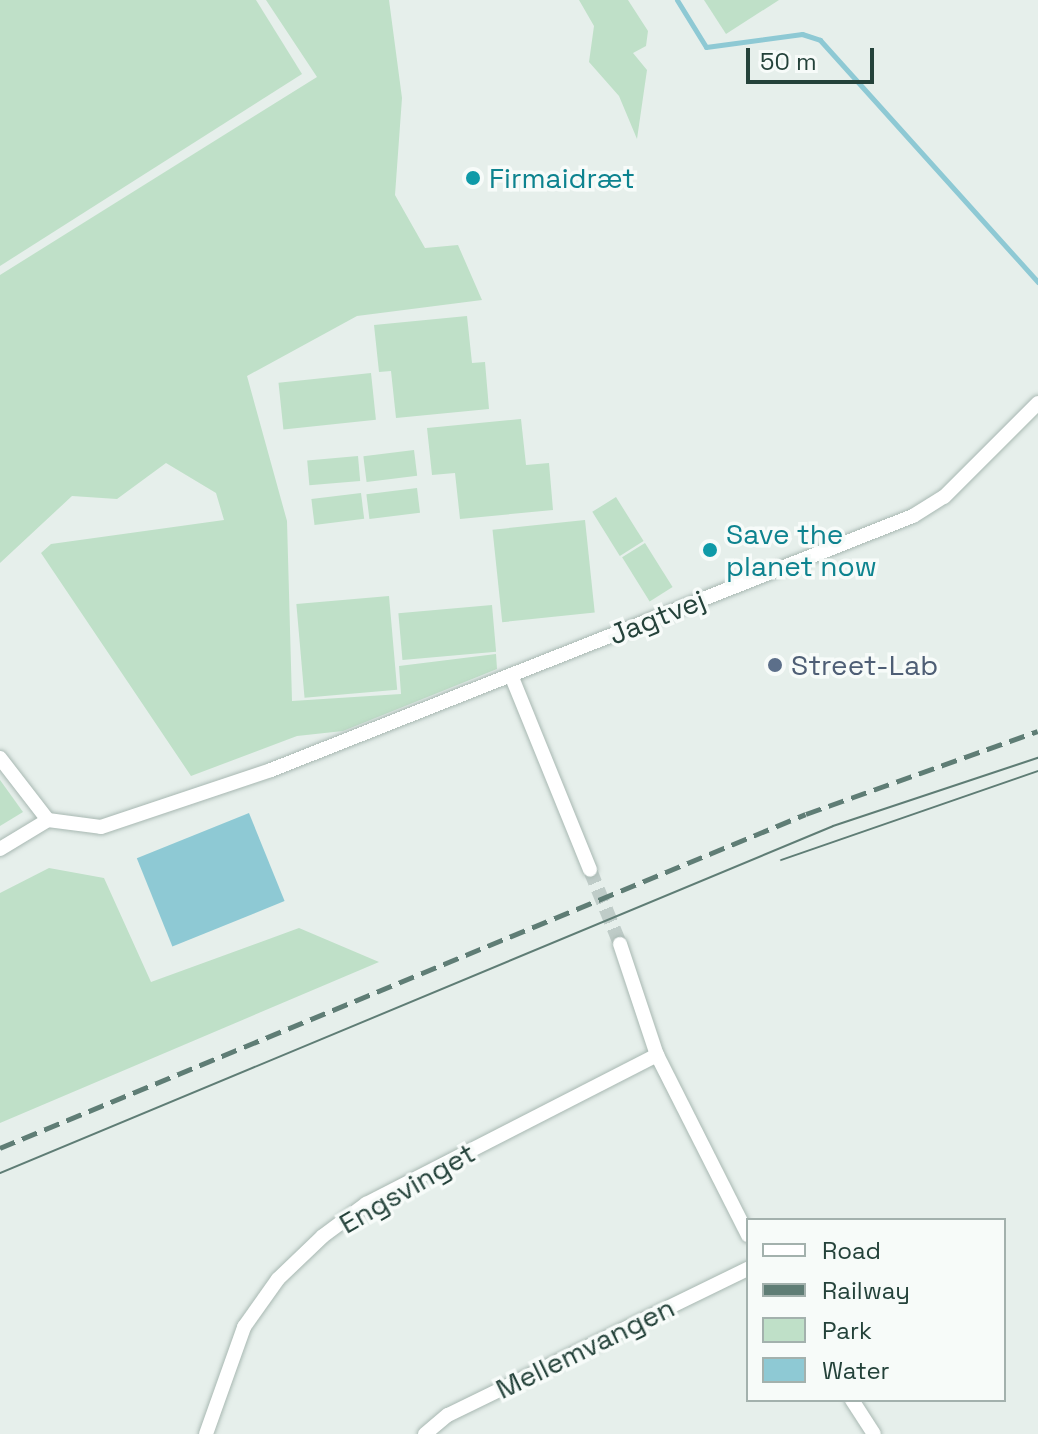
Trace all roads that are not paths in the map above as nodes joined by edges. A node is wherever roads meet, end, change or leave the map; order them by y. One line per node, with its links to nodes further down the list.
1 (1038, 403): 2 (street, Jagtvej)
2 (511, 675): 4 (street, Jagtvej); 6 (street)
3 (0, 758): 4 (street)
4 (48, 820): 5 (street)
5 (0, 849)
6 (590, 870)
7 (620, 944): 8 (street)
8 (657, 1055): 9 (street); 12 (street, Engsvinget)
9 (746, 1231)
10 (746, 1270): 13 (street, Mellemvangen)
11 (853, 1402): 14 (street)
12 (206, 1434)
13 (425, 1434)
14 (874, 1434)

